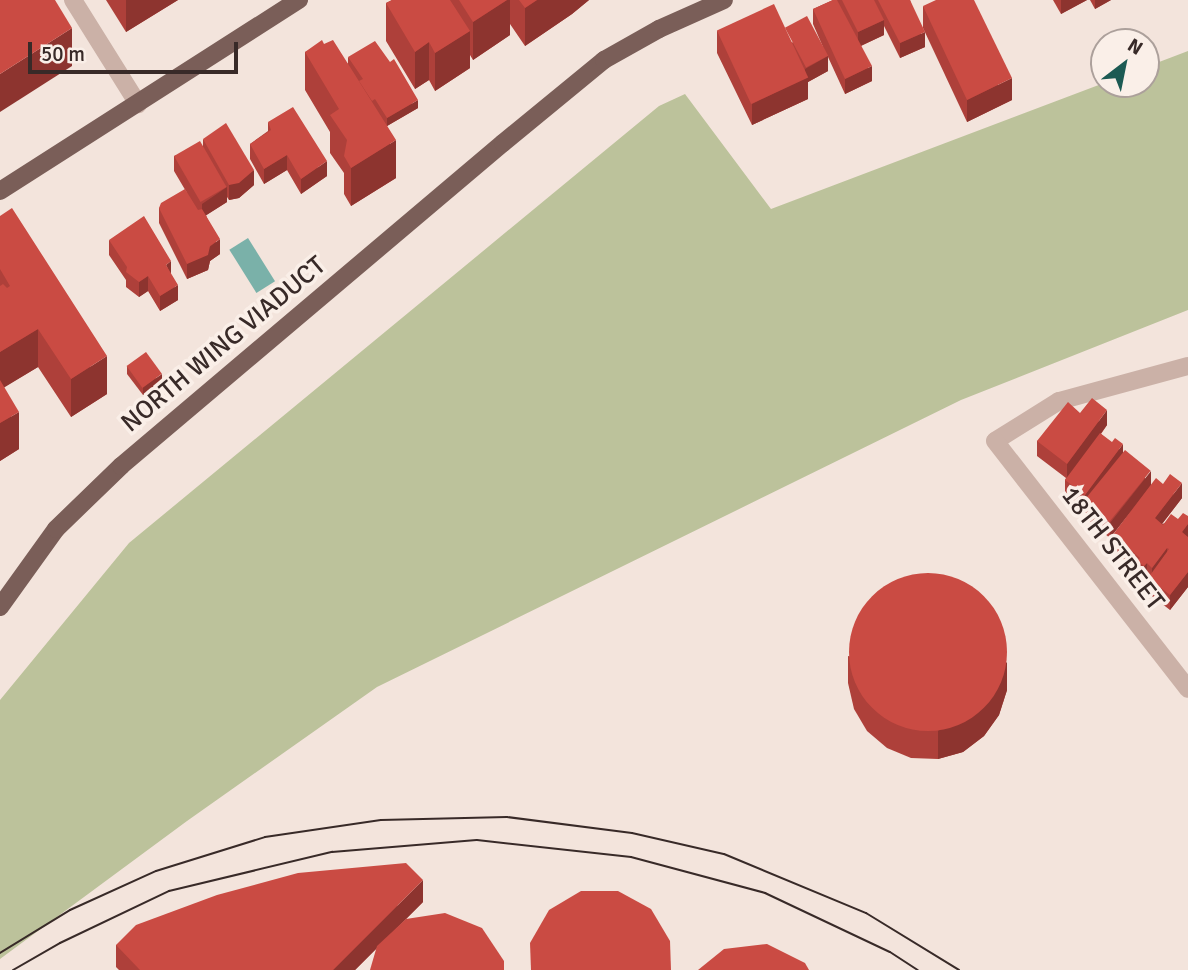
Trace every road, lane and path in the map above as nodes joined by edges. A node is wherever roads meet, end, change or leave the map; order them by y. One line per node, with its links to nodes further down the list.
1 (73, 0): 4 (street)
2 (299, 0): 4 (main road)
3 (724, 0): 7 (main road, NORTH WING VIADUCT)
4 (138, 104): 5 (main road)
5 (0, 191)
6 (1188, 366): 8 (street, 18TH STREET)
7 (0, 607)
8 (1188, 689)

